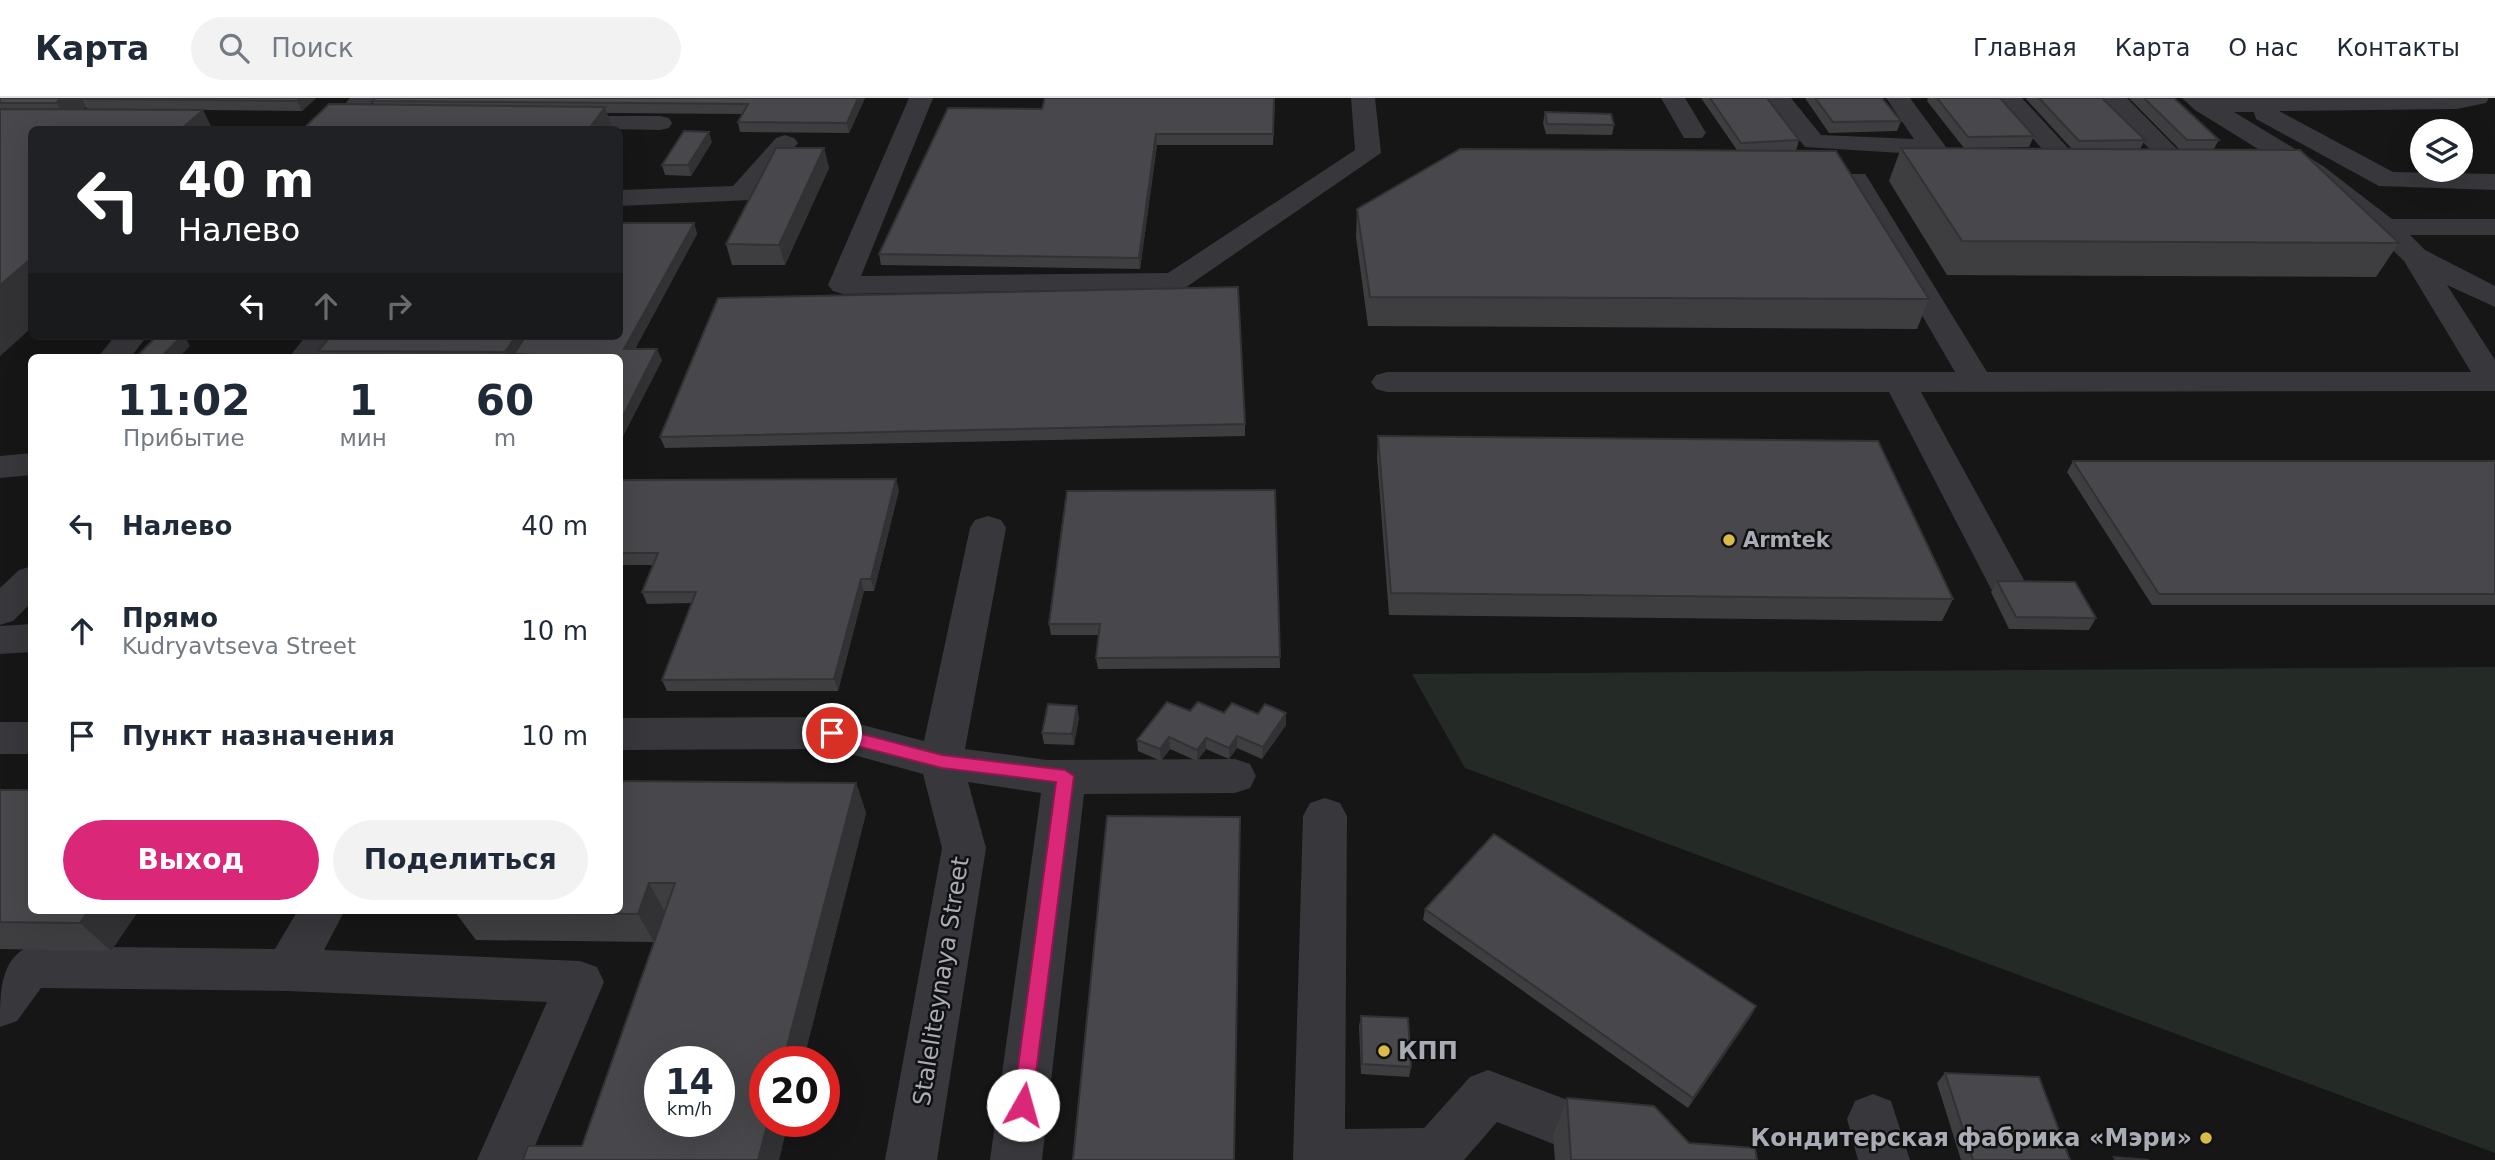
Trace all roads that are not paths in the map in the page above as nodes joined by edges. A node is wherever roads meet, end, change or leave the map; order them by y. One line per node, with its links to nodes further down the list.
1 (364, 98): 12 (street)
2 (921, 98): 3 (street)
3 (1363, 98)
4 (1673, 98): 15 (street)
5 (1778, 98): 6 (street)
6 (1898, 98)
7 (2009, 98): 17 (street)
8 (2113, 98): 18 (street)
9 (2477, 98): 11 (street)
10 (2199, 102): 11 (street); 20 (street)
11 (2246, 104): 22 (street)
12 (397, 122)
13 (536, 123): 14 (street)
14 (660, 123)
15 (1693, 133)
16 (785, 144): 23 (street)
17 (2084, 171)
18 (2192, 172)
19 (2260, 172): 20 (street)
20 (2314, 172): 24 (street)
21 (1856, 180): 34 (street)
22 (2495, 182)
23 (623, 198)
24 (2385, 227): 25 (street); 26 (street)
25 (2495, 227)
26 (2415, 256): 27 (street); 34 (street)
27 (2495, 298)
28 (129, 340): 30 (street)
29 (320, 340): 31 (street)
30 (117, 354)
31 (308, 354)
32 (1387, 382): 33 (street)
33 (1900, 382): 34 (street); 39 (street)
34 (1977, 382)
35 (28, 464): 36 (street)
36 (0, 467)
37 (988, 528): 46 (street)
38 (28, 583): 40 (street)
39 (2010, 589)
40 (0, 611)
41 (28, 638): 42 (street)
42 (0, 640)
43 (623, 734): 46 (street)
44 (0, 738): 45 (street)
45 (28, 738)
46 (942, 762): 47 (street); 57 (street, Staleliteynaya Street)
47 (1065, 776): 48 (street); 58 (street)
48 (1235, 776)
49 (1325, 816): 55 (street)
50 (320, 914): 51 (street)
51 (288, 970): 52 (street); 56 (street)
52 (0, 1005)
53 (1592, 1133): 54 (street)
54 (1437, 1157): 55 (street)
55 (1319, 1158)
56 (503, 1160)
57 (911, 1160)
58 (1016, 1160)

